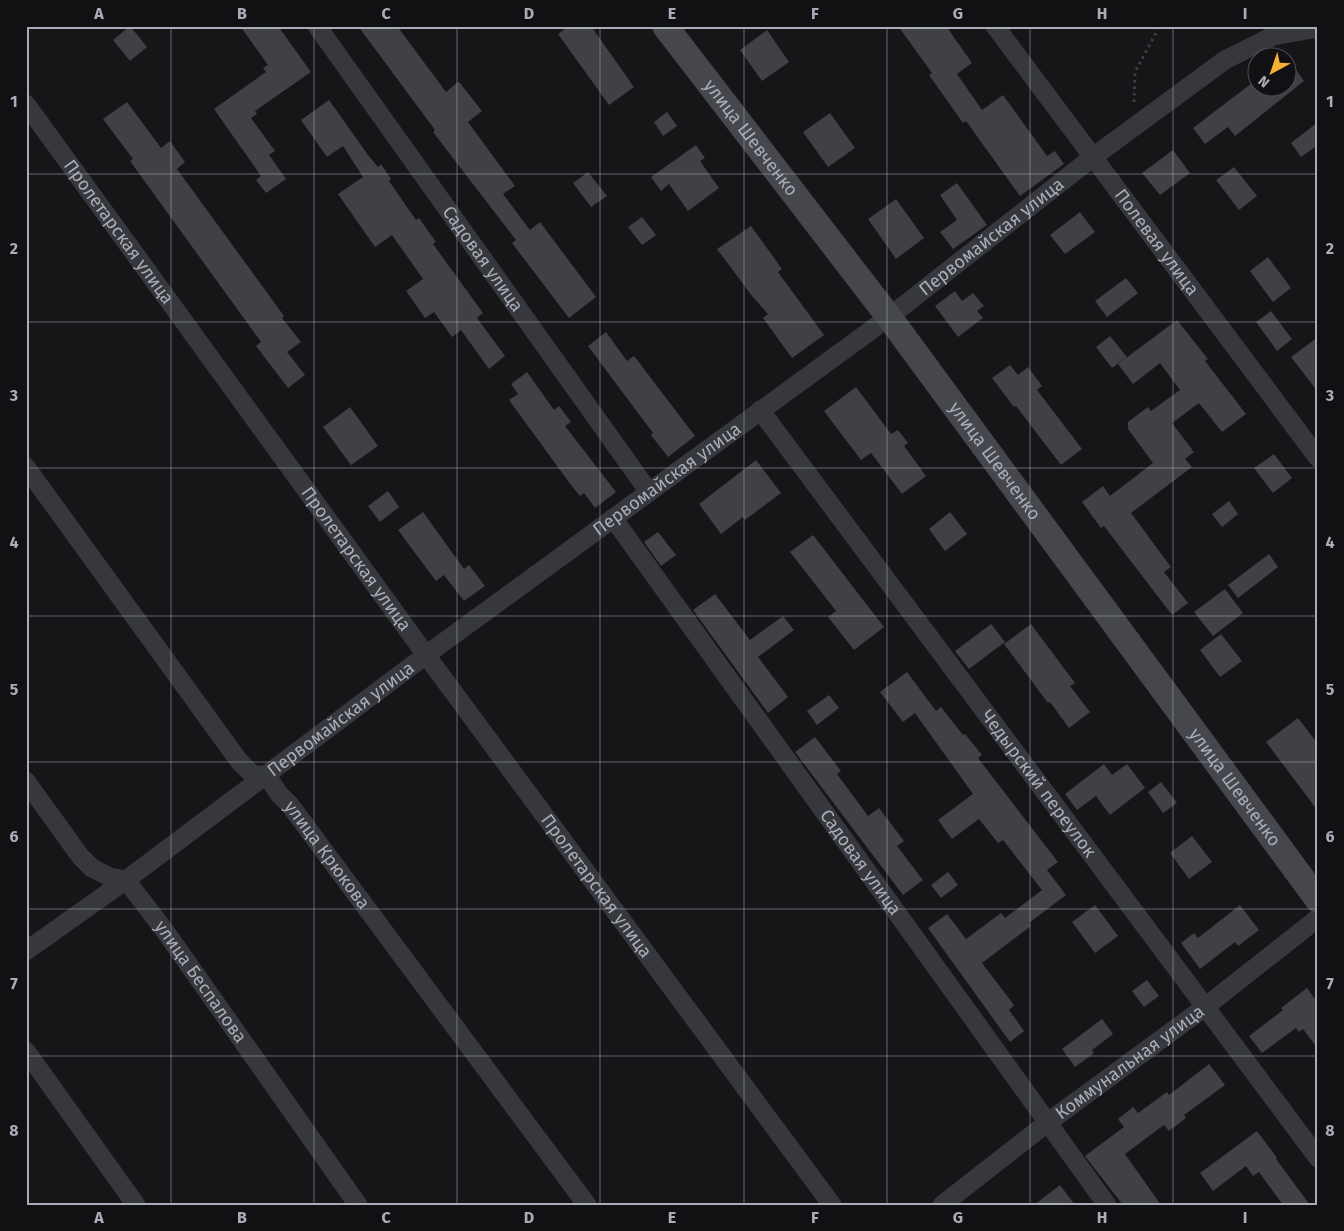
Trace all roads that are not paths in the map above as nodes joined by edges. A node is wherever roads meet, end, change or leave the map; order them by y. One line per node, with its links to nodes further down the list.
1 (317, 26): 11 (street, Садовая улица)
2 (665, 26): 7 (street, улица Шевченко)
3 (995, 26): 6 (street, Полевая улица)
4 (1316, 31): 6 (street, Первомайская улица)
5 (26, 104): 13 (street, Пролетарская улица)
6 (1093, 158): 7 (street, Первомайская улица); 9 (street, Полевая улица)
7 (888, 317): 8 (street, Первомайская улица); 17 (street, улица Шевченко)
8 (760, 410): 11 (street, Первомайская улица); 20 (street, Чедырский переулок)
9 (1318, 458)
10 (26, 467): 14 (street)
11 (649, 492): 12 (street, Первомайская улица)
12 (613, 518): 13 (street, Первомайская улица); 22 (street, Садовая улица)
13 (426, 655): 14 (street, Первомайская улица); 27 (street, Пролетарская улица)
14 (267, 776): 16 (street, Первомайская улица); 26 (street, улица Крюкова)
15 (26, 781): 16 (street)
16 (126, 880): 19 (street, Первомайская улица); 25 (street, улица Беспалова)
17 (1318, 900)
18 (1318, 918): 20 (street, Коммунальная улица)
19 (26, 952)
20 (1205, 1007): 22 (street, Коммунальная улица); 23 (street, Чедырский переулок)
21 (26, 1051): 24 (street)
22 (1047, 1123): 28 (street, Коммунальная улица); 29 (street, Садовая улица)
23 (1318, 1158)
24 (136, 1205)
25 (358, 1205)
26 (588, 1205)
27 (832, 1205)
28 (942, 1205)
29 (1107, 1205)

